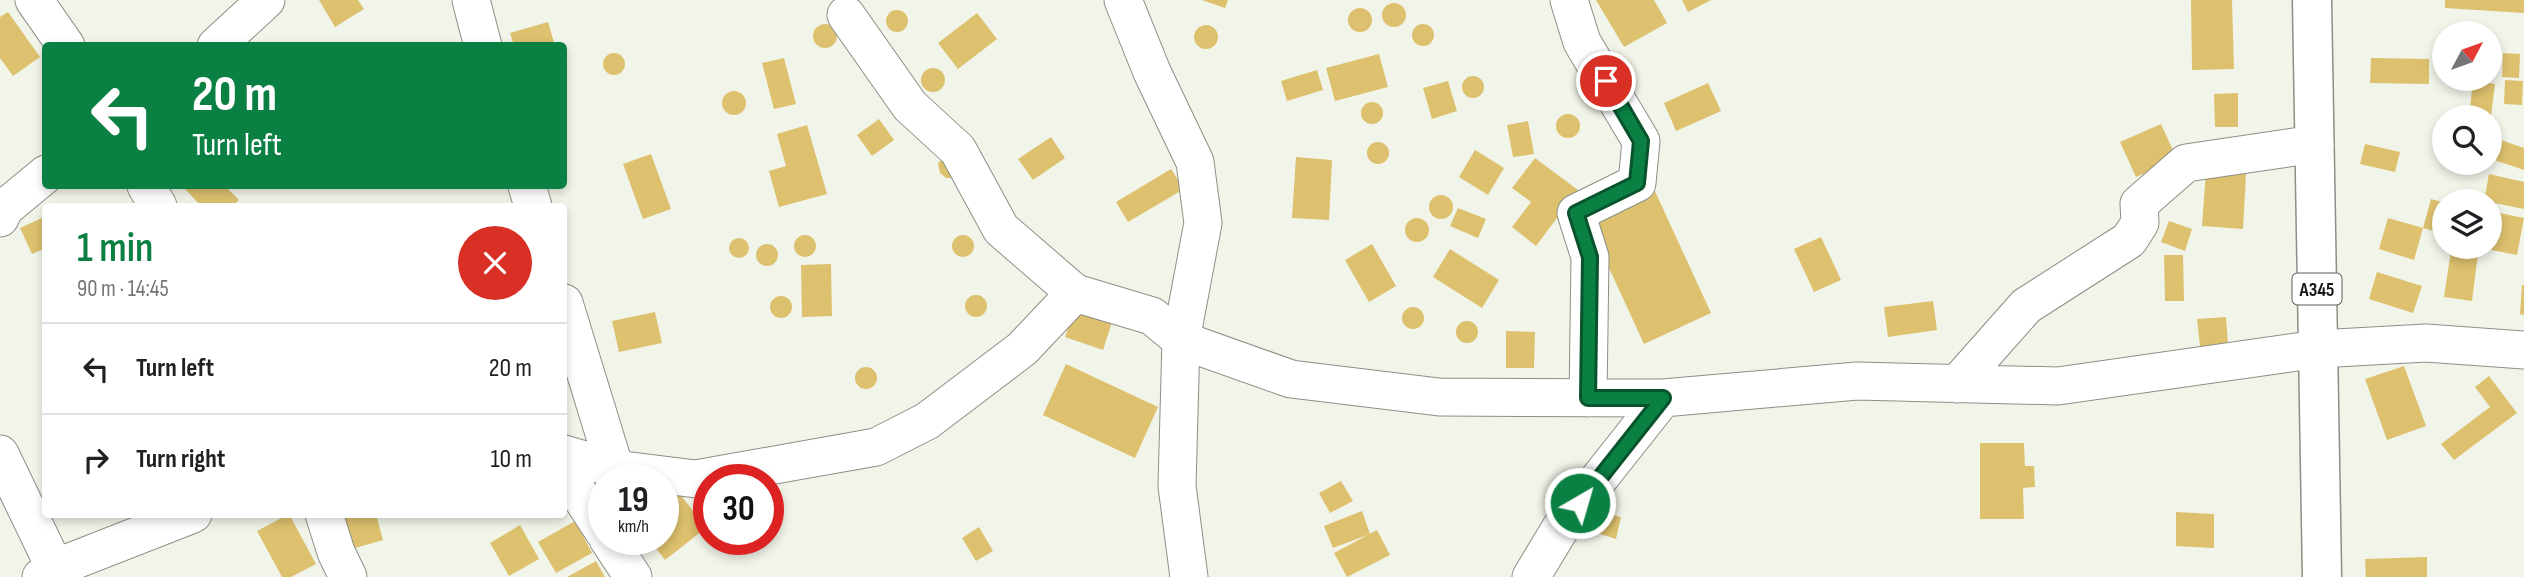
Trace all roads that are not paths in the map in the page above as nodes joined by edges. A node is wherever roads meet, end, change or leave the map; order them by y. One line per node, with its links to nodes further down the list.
1 (34, 0): 8 (street)
2 (266, 0): 9 (street)
3 (471, 0): 10 (street)
4 (1123, 0): 16 (street)
5 (1569, 0): 20 (street)
6 (2312, 0): 11 (highway, A345)
7 (845, 15): 14 (street)
8 (63, 42)
9 (220, 42)
10 (482, 42)
11 (2315, 144): 17 (highway, A345); 19 (street)
12 (42, 177): 13 (street)
13 (0, 218)
14 (1075, 293): 16 (street); 27 (street)
15 (567, 310): 25 (street)
16 (1181, 340): 20 (street); 35 (street)
17 (2318, 349): 18 (street); 19 (street); 38 (highway, A345)
18 (2524, 350)
19 (1957, 384): 21 (street)
20 (1588, 398): 21 (street)
21 (1663, 398): 37 (street)
22 (0, 454): 33 (street)
23 (567, 455): 24 (street)
24 (598, 464)
25 (629, 464)
26 (567, 476): 28 (street)
27 (679, 478)
28 (588, 508)
29 (183, 518): 33 (street)
30 (325, 518): 36 (street)
31 (618, 555): 34 (street)
32 (626, 555): 34 (street)
33 (48, 572)
34 (632, 576)
35 (1191, 576)
36 (348, 577)
37 (1531, 577)
38 (2322, 577)

